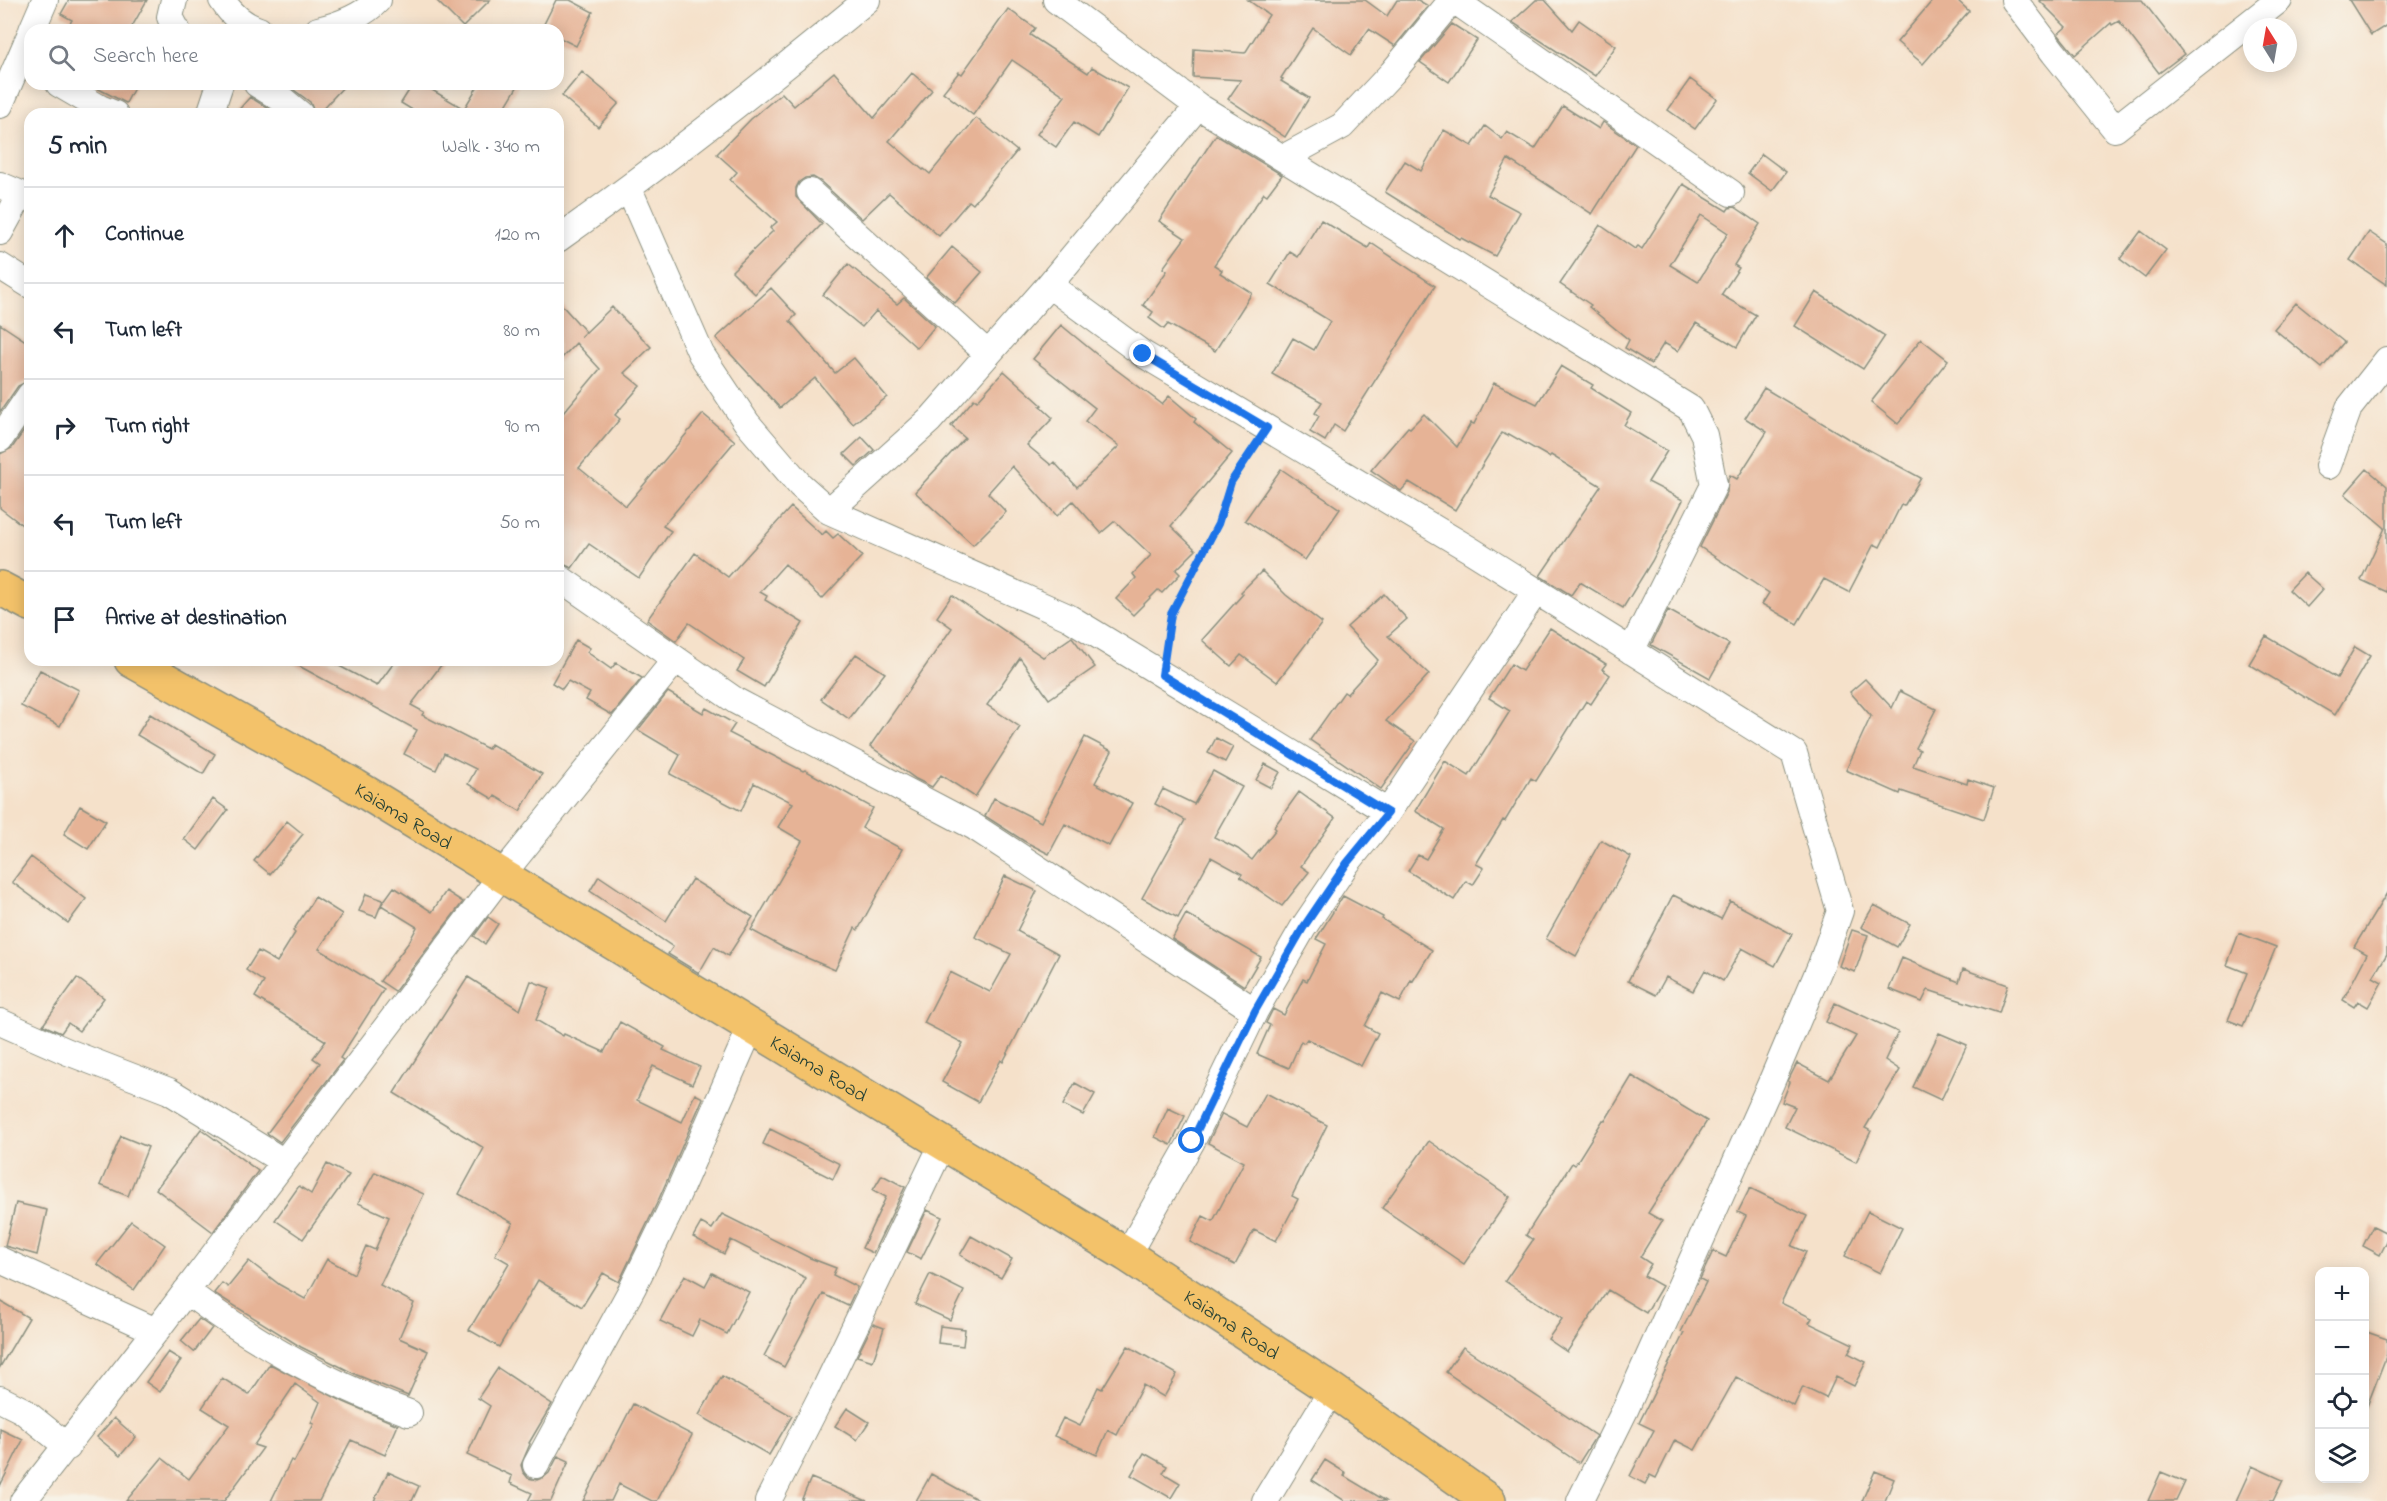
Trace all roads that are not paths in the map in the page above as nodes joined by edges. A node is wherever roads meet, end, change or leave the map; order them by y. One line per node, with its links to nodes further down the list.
1 (45, 0): 10 (street)
2 (174, 0): 11 (street)
3 (222, 0): 12 (street)
4 (378, 0): 13 (street)
5 (867, 0): 25 (street)
6 (1056, 0): 19 (street)
7 (1453, 0): 23 (street); 27 (street)
8 (2014, 0): 9 (street)
9 (2279, 0)
10 (35, 24)
11 (174, 24)
12 (245, 24)
13 (341, 24)
14 (24, 63): 18 (street)
15 (69, 90): 20 (street)
16 (218, 90): 21 (street)
17 (267, 90): 22 (street)
18 (0, 105)
19 (1198, 105): 23 (street); 32 (street)
20 (100, 108)
21 (212, 108)
22 (293, 108)
23 (1283, 158): 43 (street)
24 (0, 185): 28 (street)
25 (629, 189): 29 (street); 38 (street)
26 (810, 192): 33 (street)
27 (1731, 193)
28 (0, 232)
29 (564, 235)
30 (0, 266): 31 (street)
31 (24, 281)
32 (1049, 285): 33 (street); 41 (street)
33 (988, 354): 38 (street)
34 (2387, 360): 37 (street)
35 (24, 404): 36 (street)
36 (0, 439)
37 (2328, 466)
38 (829, 511): 46 (street)
39 (564, 581): 44 (street)
40 (0, 588): 42 (highway)
41 (1536, 591): 43 (street); 46 (street)
42 (24, 601)
43 (1631, 651): 66 (street)
44 (676, 659): 47 (street); 48 (street)
45 (142, 666): 47 (highway, Kaiama Road)
46 (1388, 813): 48 (street)
47 (501, 876): 50 (highway, Kaiama Road); 52 (street)
48 (1255, 1011): 53 (street)
49 (0, 1022): 52 (street)
50 (751, 1027): 51 (highway, Kaiama Road); 61 (street)
51 (943, 1143): 53 (highway, Kaiama Road); 63 (street)
52 (284, 1162): 55 (street)
53 (1127, 1255): 57 (highway, Kaiama Road)
54 (0, 1260): 56 (street)
55 (186, 1291): 56 (street); 59 (street)
56 (156, 1331): 60 (street)
57 (1332, 1390): 64 (street); 65 (highway, Kaiama Road)
58 (0, 1399): 60 (street)
59 (409, 1413)
60 (68, 1447): 62 (street)
61 (536, 1465)
62 (23, 1501)
63 (768, 1501)
64 (1265, 1501)
65 (1489, 1501)
66 (1580, 1501)

